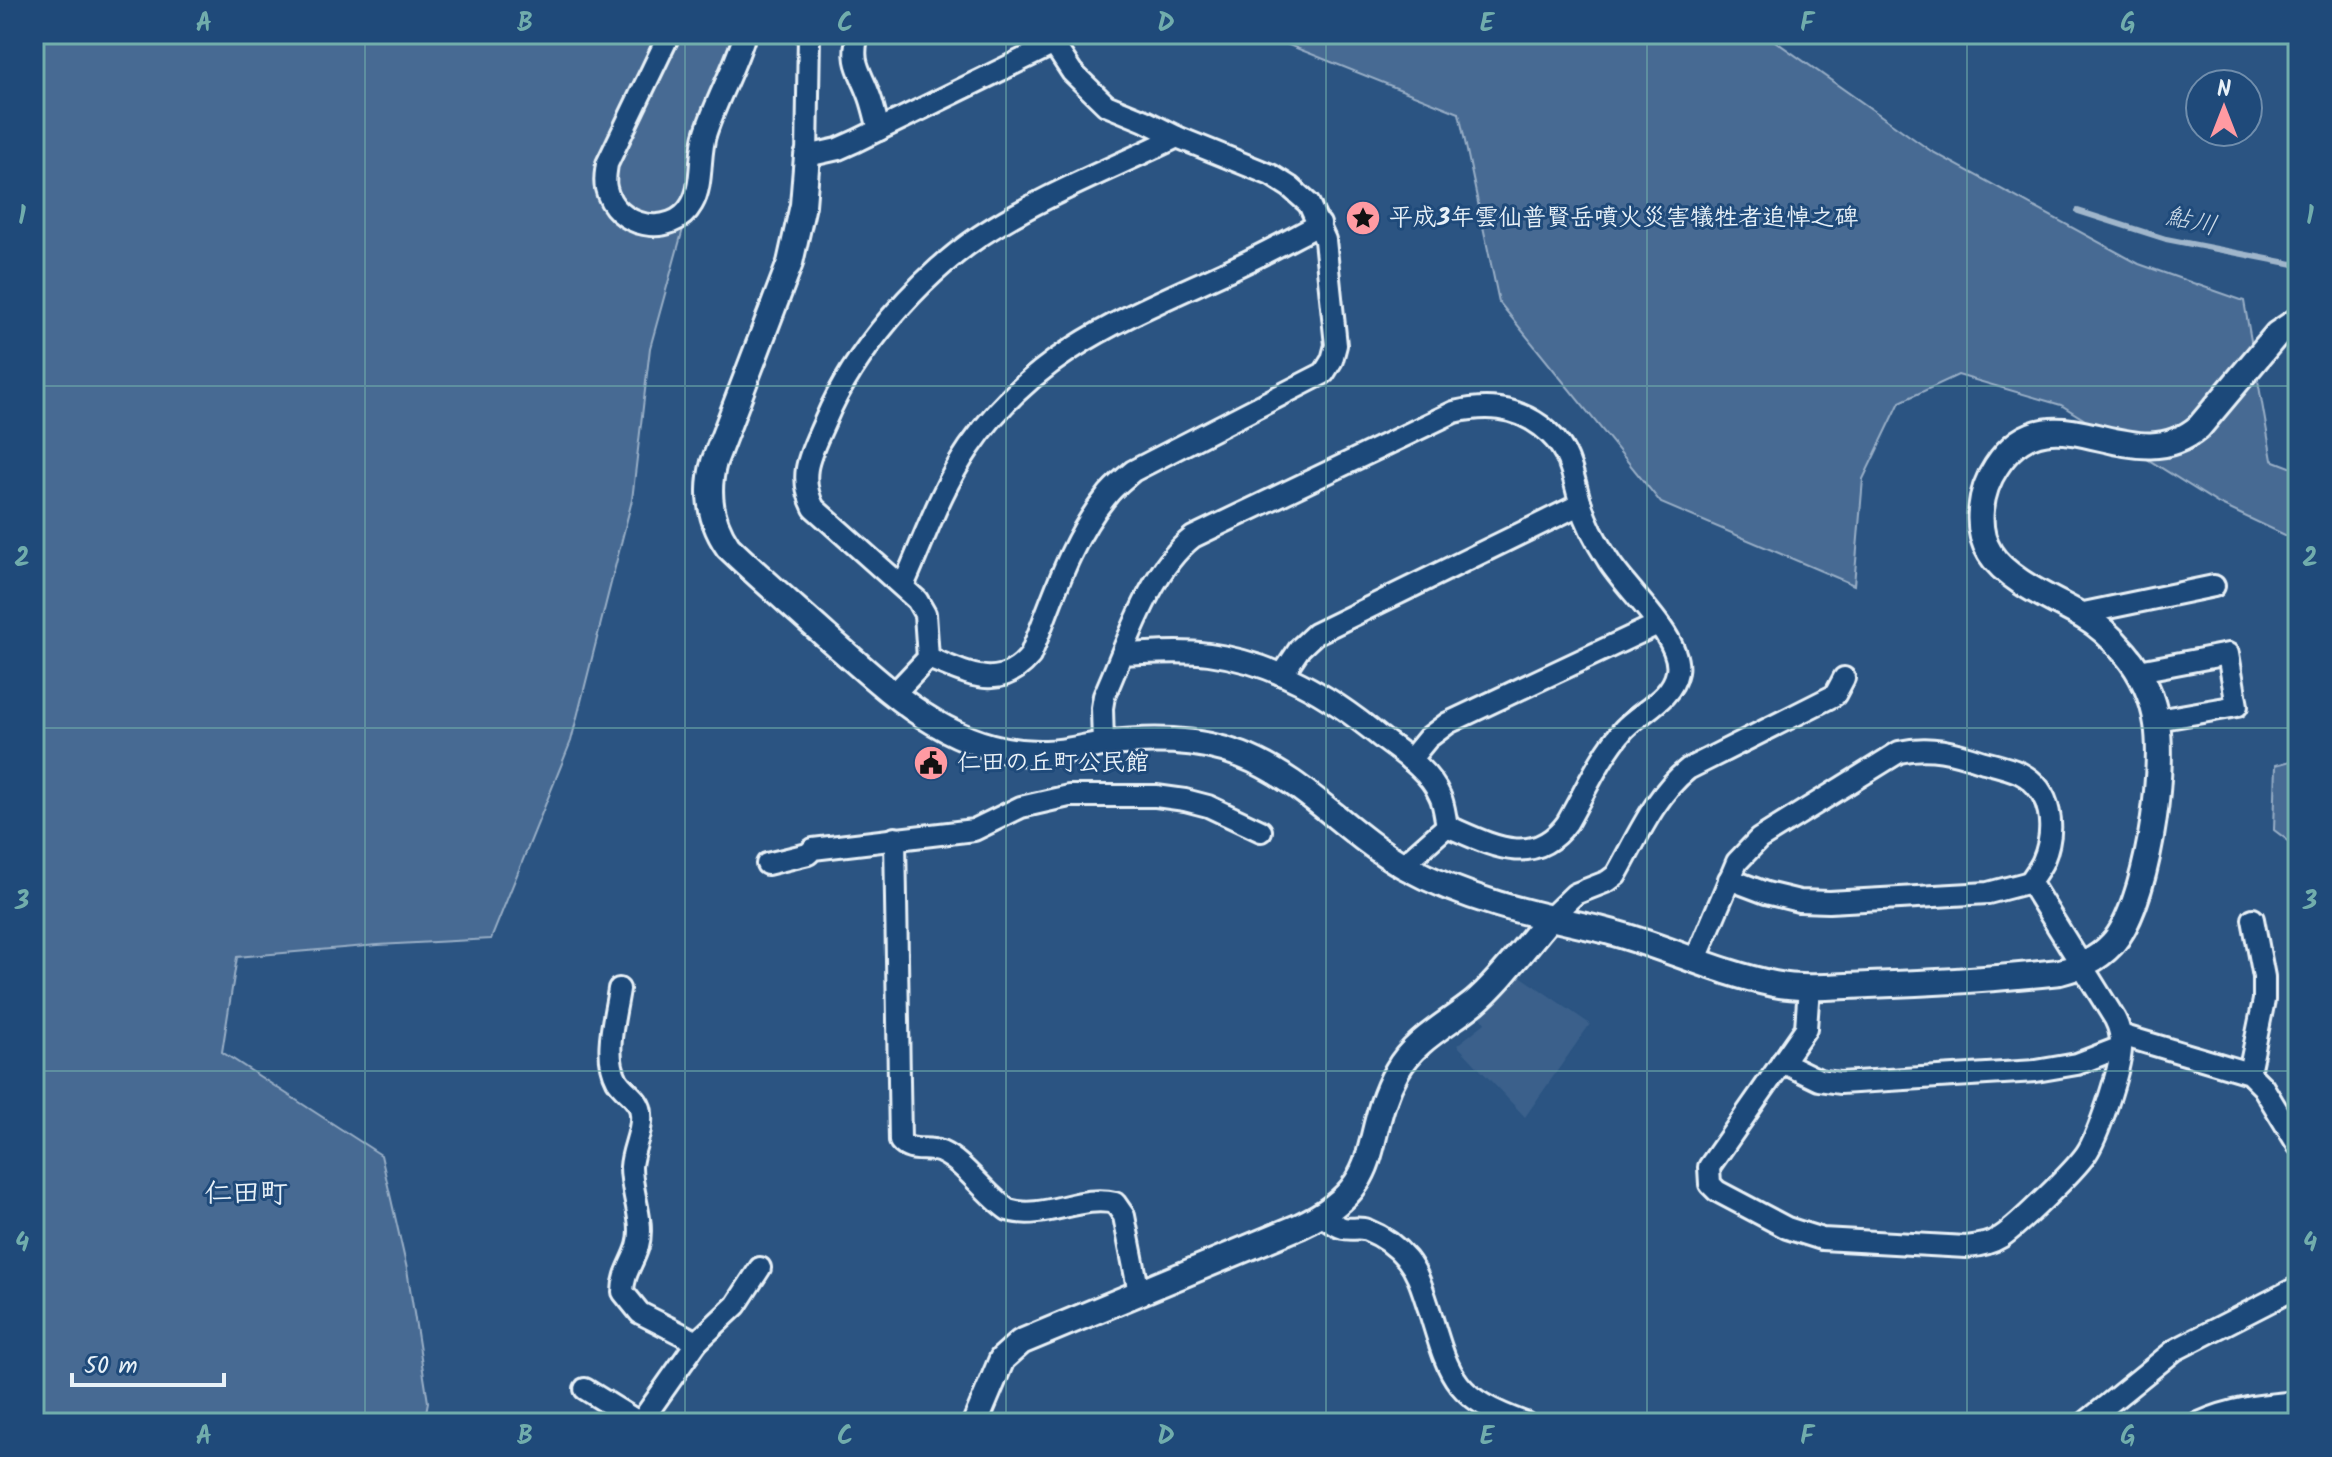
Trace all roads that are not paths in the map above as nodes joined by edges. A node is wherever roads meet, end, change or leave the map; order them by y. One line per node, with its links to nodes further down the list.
1 (745, 34): 4 (street)
2 (809, 34): 8 (street)
3 (858, 34): 6 (street)
4 (668, 37)
5 (1050, 39): 6 (street); 7 (street)
6 (879, 130): 8 (street)
7 (1177, 137): 9 (street); 12 (street)
8 (807, 156): 21 (street)
9 (1320, 224): 12 (street); 17 (street)
10 (2298, 320): 14 (street)
11 (1581, 504): 15 (street); 16 (street); 19 (street)
12 (903, 586): 17 (street)
13 (2214, 586): 14 (street)
14 (2079, 614): 18 (street)
15 (1658, 624): 24 (street); 25 (street)
16 (1123, 654): 19 (street); 23 (street)
17 (928, 658): 21 (street)
18 (2139, 671): 22 (street); 22 (street)
19 (1282, 675): 24 (street)
20 (1844, 678): 32 (street)
21 (893, 695): 23 (street)
22 (2157, 720): 35 (street)
23 (1103, 744): 29 (street)
24 (1410, 760): 25 (street)
25 (1447, 826): 29 (street)
26 (1261, 831): 27 (street)
27 (895, 838): 28 (street); 45 (street)
28 (767, 864)
29 (1403, 865): 32 (street)
30 (1729, 879): 31 (street); 31 (street); 34 (street)
31 (2030, 882): 35 (street)
32 (1549, 919): 34 (street); 42 (street)
33 (2253, 919): 40 (street)
34 (1696, 959): 36 (street)
35 (2080, 967): 36 (street); 38 (street)
36 (1809, 987): 39 (street)
37 (619, 989): 46 (street)
38 (2121, 1041): 39 (street); 39 (street); 40 (street)
39 (1782, 1062)
40 (2249, 1073): 41 (street)
41 (2298, 1145)
42 (1322, 1216): 45 (street); 51 (street)
43 (760, 1268): 46 (street)
44 (2298, 1287): 52 (street)
45 (1139, 1293): 50 (street)
46 (697, 1342): 49 (street)
47 (585, 1389): 49 (street)
48 (2298, 1402): 53 (street)
49 (640, 1423)
50 (975, 1423)
51 (1525, 1423)
52 (2085, 1423)
53 (2199, 1423)

